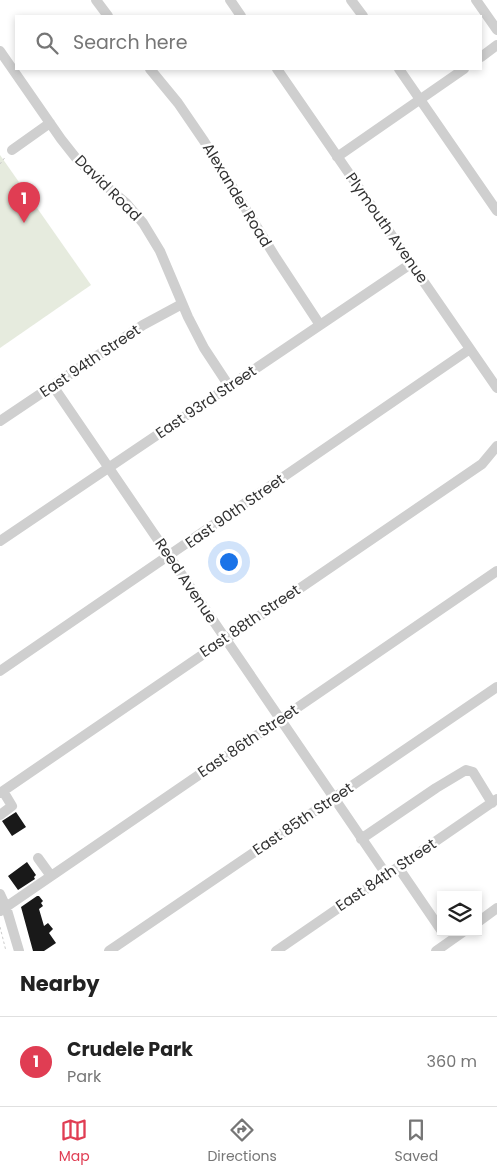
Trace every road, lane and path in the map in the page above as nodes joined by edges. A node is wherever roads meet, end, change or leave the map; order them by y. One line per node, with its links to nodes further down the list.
1 (96, 0): 5 (street)
2 (230, 0): 6 (street)
3 (351, 0): 7 (street)
4 (476, 0): 8 (street)
5 (107, 15)
6 (240, 15)
7 (361, 15)
8 (497, 30)
9 (497, 45): 11 (street)
10 (0, 51): 17 (street, David Road)
11 (482, 55)
12 (151, 70): 24 (street, Alexander Road)
13 (278, 70): 19 (street, Plymouth Avenue)
14 (399, 70): 16 (street)
15 (463, 70): 16 (street)
16 (420, 100): 19 (street); 21 (street)
17 (50, 123): 18 (street); 23 (street, David Road)
18 (12, 150): 20 (path)
19 (337, 157): 22 (street, Plymouth Avenue)
20 (0, 164)
21 (497, 211)
22 (412, 263): 24 (street, East 93rd Street); 25 (street, Plymouth Avenue)
23 (182, 304): 26 (street, East 94th Street); 27 (street, David Road)
24 (320, 325): 27 (street, East 93rd Street)
25 (470, 349): 28 (street, Plymouth Avenue); 33 (street, East 90th Street)
26 (53, 386): 29 (street, East 94th Street); 31 (street, Reed Avenue)
27 (229, 386): 31 (street, East 93rd Street)
28 (497, 388)
29 (0, 422)
30 (497, 446): 35 (street, East 88th Street)
31 (108, 468): 32 (street, East 93rd Street); 33 (street, Reed Avenue)
32 (0, 541)
33 (169, 556): 35 (street, Reed Avenue); 36 (street, East 90th Street)
34 (497, 571): 38 (street, East 86th Street)
35 (225, 638): 38 (street, Reed Avenue); 39 (street, East 88th Street)
36 (0, 672)
37 (497, 687): 40 (street, East 85th Street)
38 (280, 719): 40 (street, Reed Avenue); 47 (street, East 86th Street)
39 (1, 792): 42 (street)
40 (333, 798): 43 (street, Reed Avenue); 59 (street, East 85th Street)
41 (494, 801): 43 (street); 45 (street, East 84th Street)
42 (0, 815)
43 (361, 839): 46 (street, Reed Avenue)
44 (38, 858): 47 (street)
45 (398, 867): 46 (street, East 84th Street); 52 (street)
46 (386, 874): 60 (street, East 84th Street)
47 (51, 876): 50 (street, East 86th Street)
48 (0, 894): 50 (street)
49 (497, 908): 51 (street)
50 (3, 909): 58 (street)
51 (482, 919)
52 (437, 924)
53 (0, 927): 57 (path)
54 (445, 936): 56 (street)
55 (460, 936): 56 (street)
56 (452, 947): 61 (street)
57 (6, 951)
58 (19, 951)
59 (109, 951)
60 (276, 951)
61 (436, 951)

